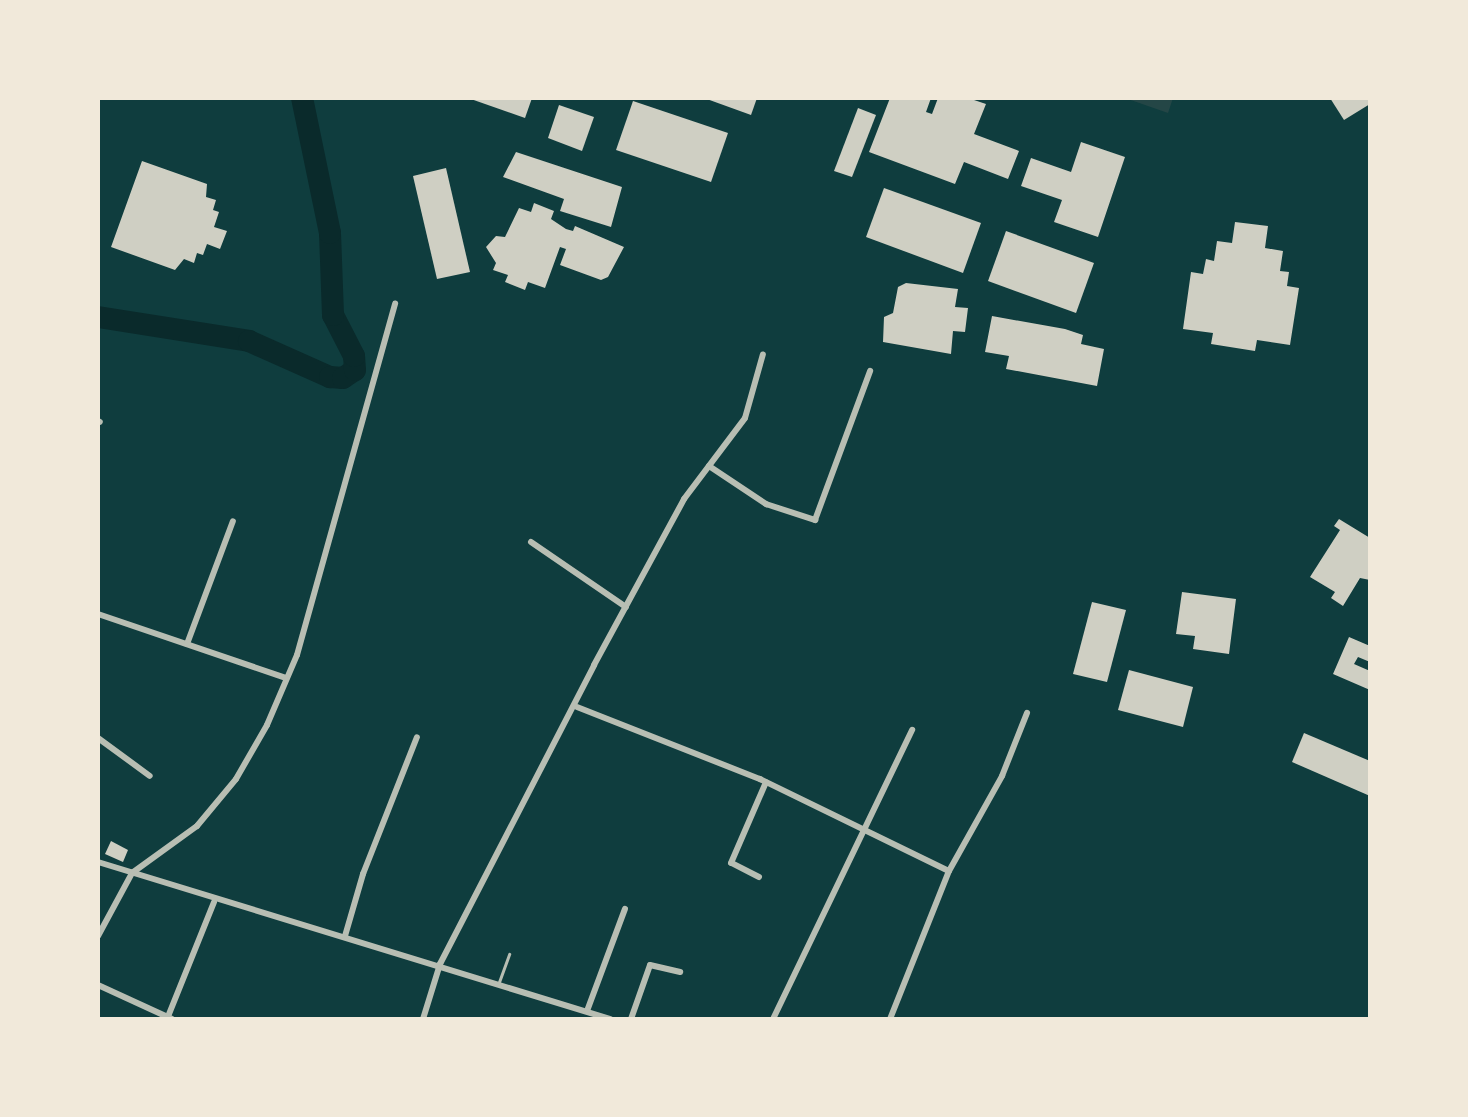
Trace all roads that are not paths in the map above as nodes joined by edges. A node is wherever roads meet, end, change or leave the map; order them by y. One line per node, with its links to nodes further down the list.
1 (395, 303): 10 (street)
2 (763, 354): 4 (street)
3 (870, 371): 4 (street)
4 (709, 466): 7 (street)
5 (233, 521): 9 (street)
6 (531, 542): 7 (street)
7 (626, 607): 11 (street)
8 (98, 614): 9 (street)
9 (187, 644): 10 (street)
10 (286, 678): 21 (street)
11 (577, 707): 17 (street); 28 (street)
12 (1027, 713): 20 (street)
13 (912, 730): 18 (street)
14 (417, 737): 26 (street)
15 (98, 738): 16 (street)
16 (150, 776)
17 (766, 782): 18 (street); 22 (street)
18 (862, 831): 20 (street); 37 (street)
19 (98, 862): 21 (street)
20 (949, 871): 38 (street)
21 (132, 873): 23 (street); 25 (street)
22 (759, 877)
23 (214, 902): 26 (street); 33 (street)
24 (625, 909): 32 (street)
25 (98, 936)
26 (345, 936): 28 (street)
27 (509, 954): 30 (lane)
28 (440, 964): 30 (street); 34 (street)
29 (680, 972): 36 (street)
30 (499, 982): 32 (street)
31 (98, 985): 33 (street)
32 (587, 1011): 35 (street)
33 (169, 1018)
34 (423, 1019)
35 (610, 1019)
36 (631, 1019)
37 (773, 1019)
38 (890, 1019)

